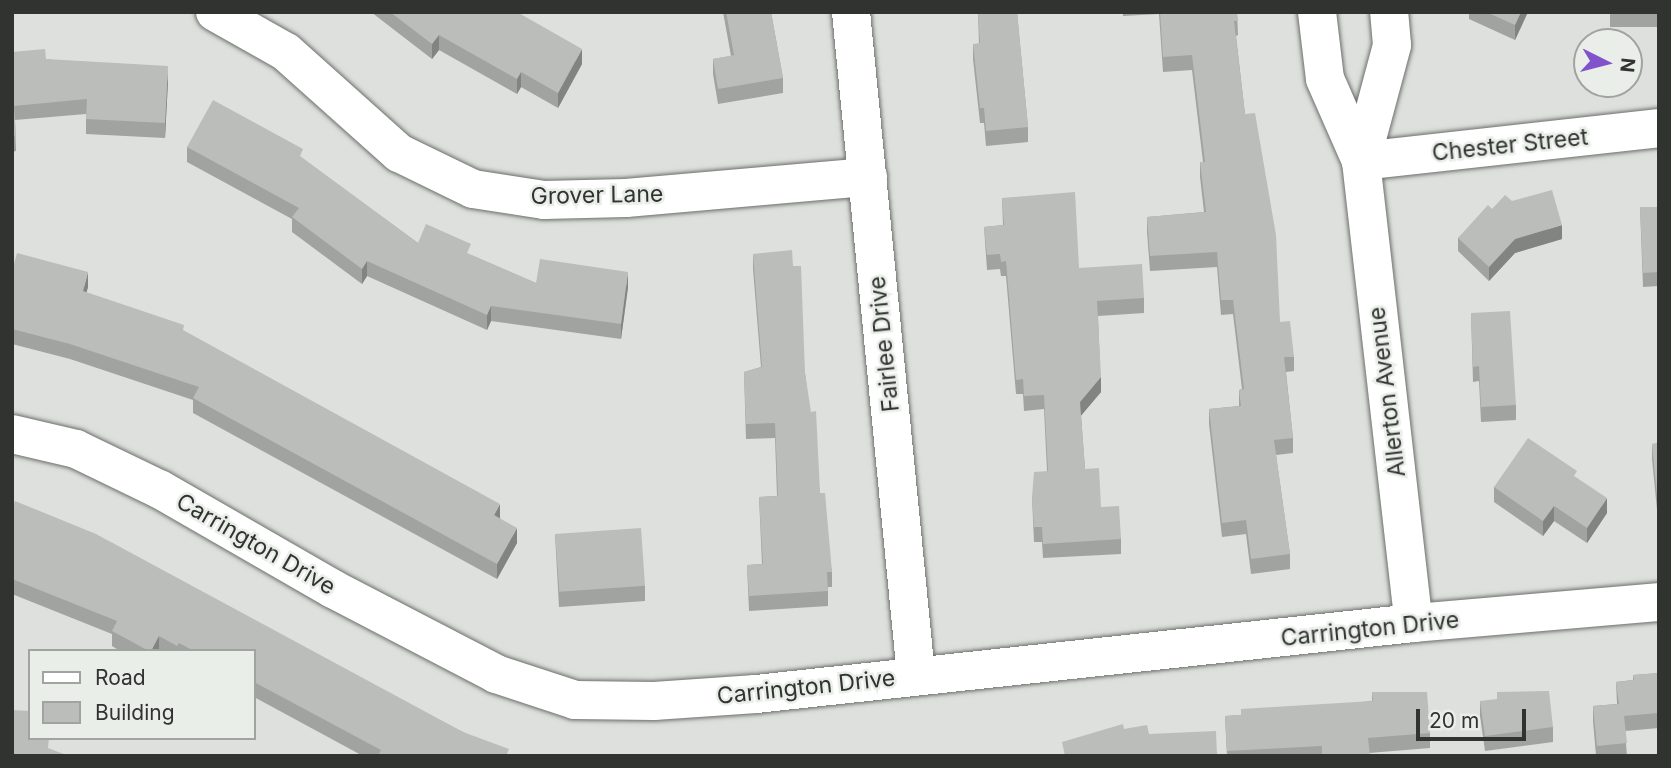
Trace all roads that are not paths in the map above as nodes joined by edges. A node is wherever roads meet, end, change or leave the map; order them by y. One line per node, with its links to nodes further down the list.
1 (215, 12): 7 (street, Grover Lane)
2 (851, 12): 7 (street, Fairlee Drive)
3 (1317, 12): 6 (street, Allerton Avenue)
4 (1389, 12): 6 (street, Allerton Avenue)
5 (1659, 128): 6 (street, Chester Street)
6 (1361, 161): 10 (street, Allerton Avenue)
7 (868, 177): 11 (street, Fairlee Drive)
8 (12, 434): 11 (street, Carrington Drive)
9 (1659, 602): 10 (street, Carrington Drive)
10 (1414, 623): 11 (street, Carrington Drive)
11 (916, 675)

